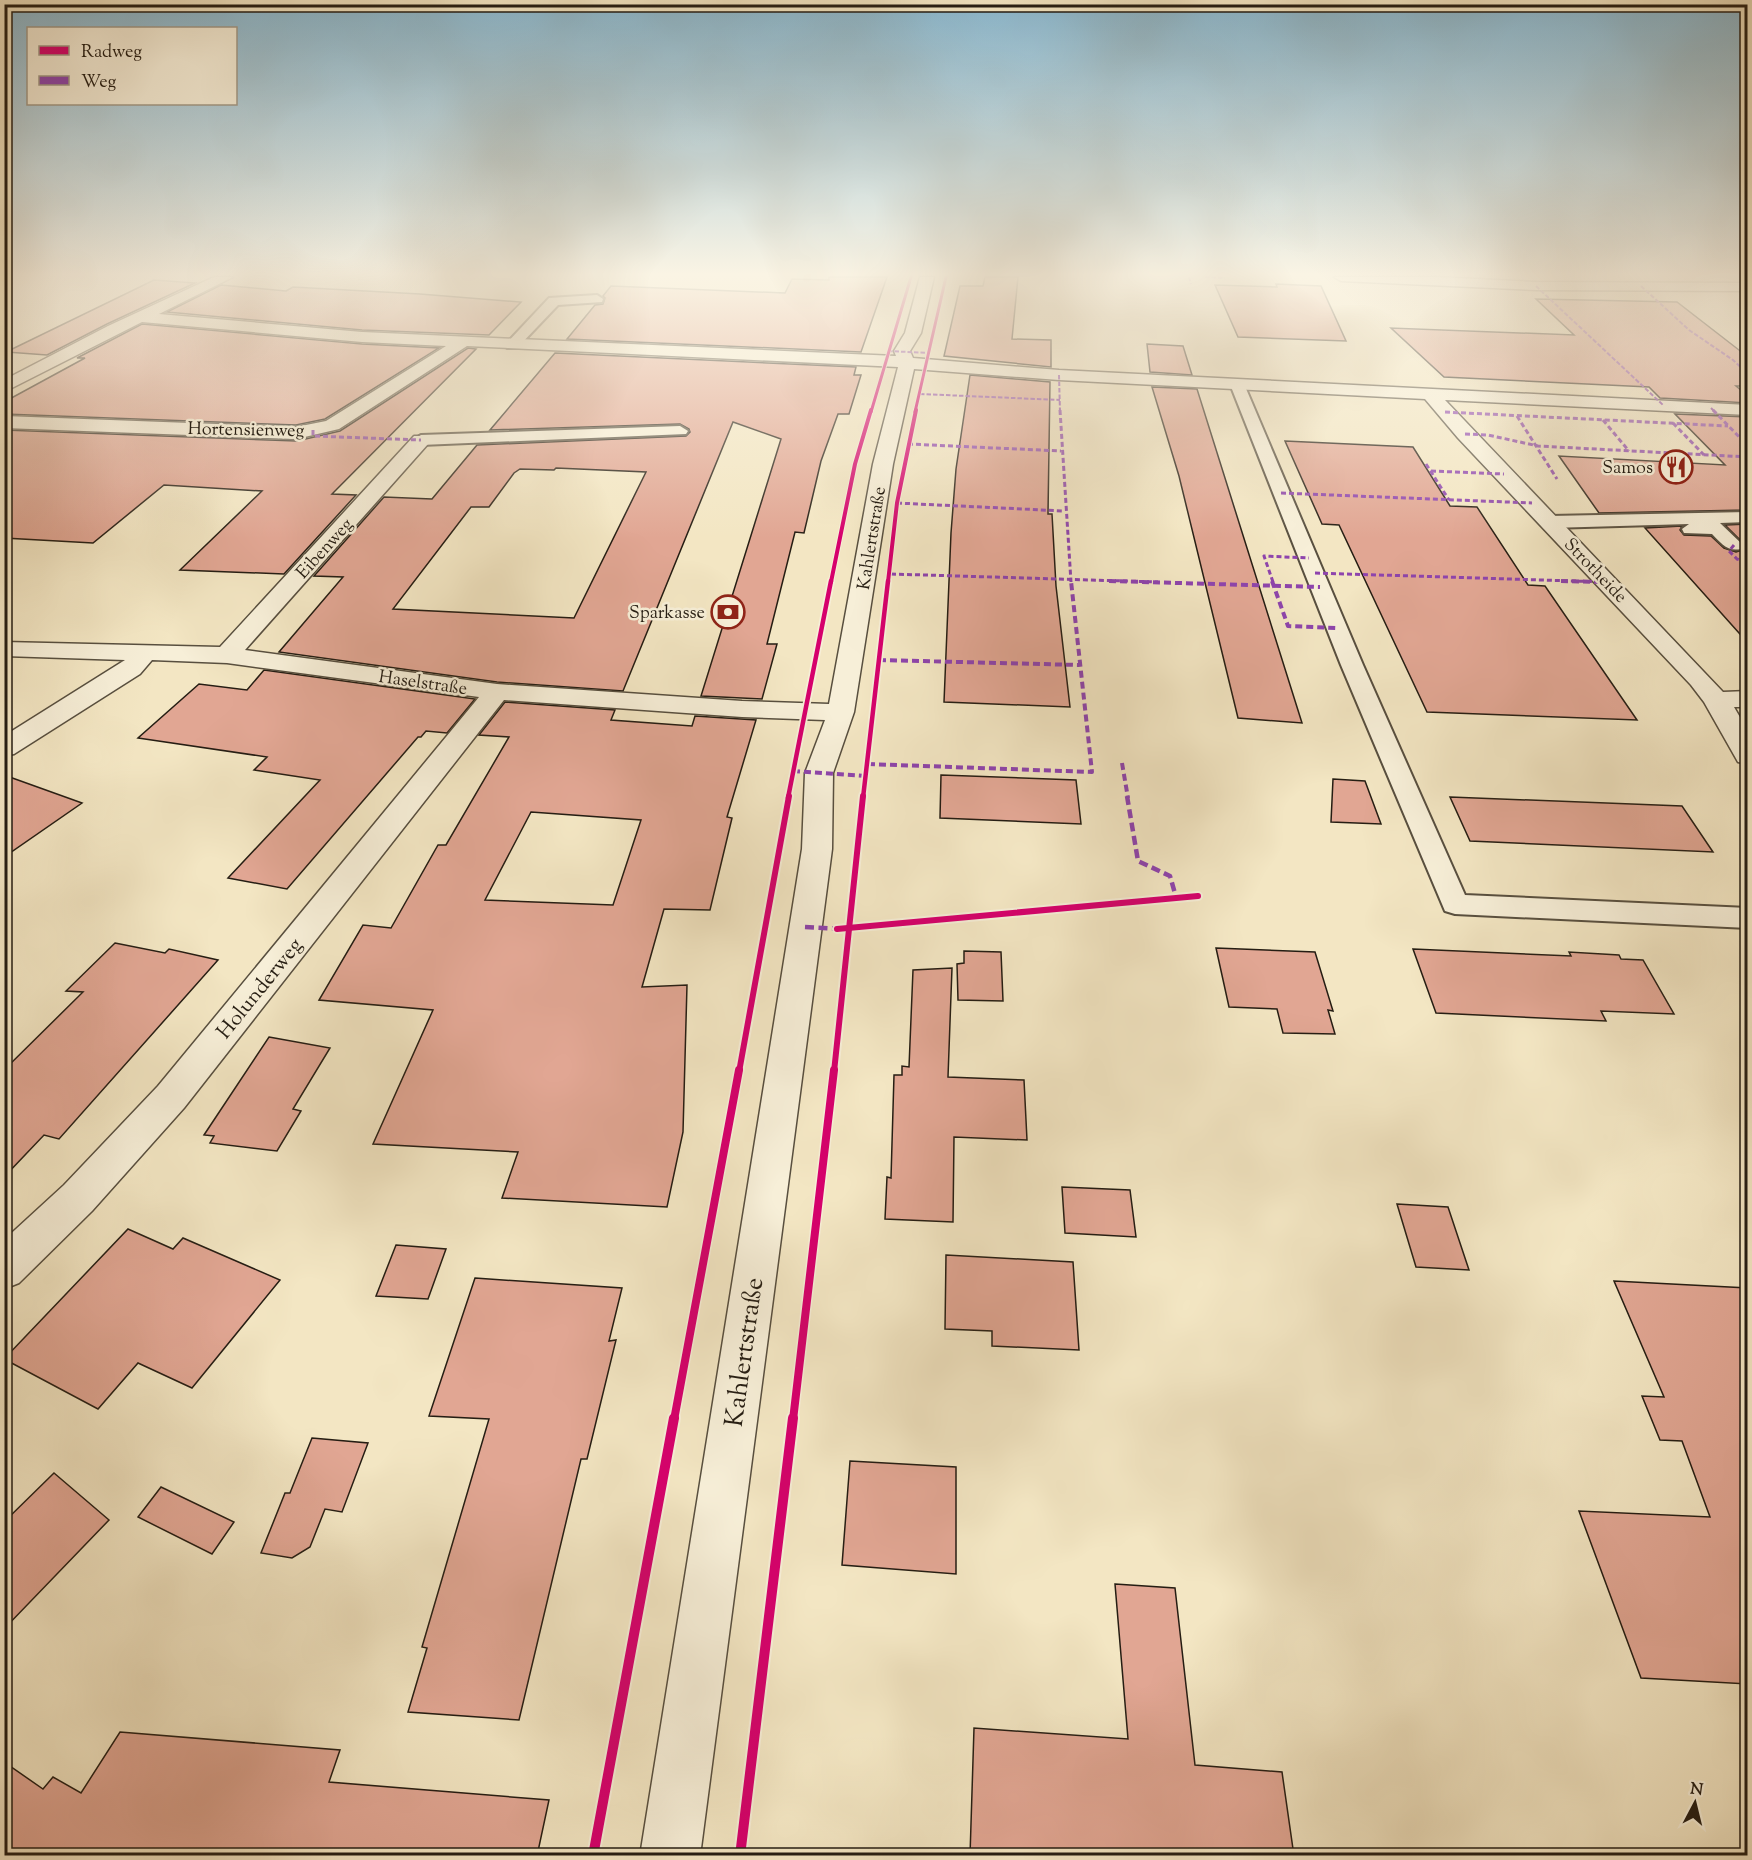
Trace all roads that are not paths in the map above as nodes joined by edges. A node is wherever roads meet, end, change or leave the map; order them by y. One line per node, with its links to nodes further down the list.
1 (49, 364): 6 (street)
2 (429, 364): 9 (street, Hortensienweg)
3 (907, 364): 21 (street, Kahlertstraße)
4 (928, 364): 5 (street)
5 (1237, 384): 7 (street); 24 (lane)
6 (4, 387)
7 (1430, 394): 8 (street); 13 (street, Strotheide)
8 (1748, 410)
9 (4, 422)
10 (680, 431): 11 (lane)
11 (421, 440): 17 (street, Eibenweg)
12 (1748, 517): 13 (lane)
13 (1555, 527): 14 (lane); 20 (street, Strotheide)
14 (1734, 545)
15 (4, 649): 16 (street, Haselstraße)
16 (145, 653): 17 (street, Haselstraße); 22 (street)
17 (227, 655): 18 (street, Haselstraße)
18 (496, 692): 21 (street, Haselstraße); 25 (street, Holunderweg)
19 (1748, 699): 20 (street)
20 (1716, 700): 23 (street, Strotheide)
21 (841, 714): 26 (street, Kahlertstraße)
22 (4, 748)
23 (1748, 756)
24 (1748, 918)
25 (4, 1269)
26 (670, 1856)

